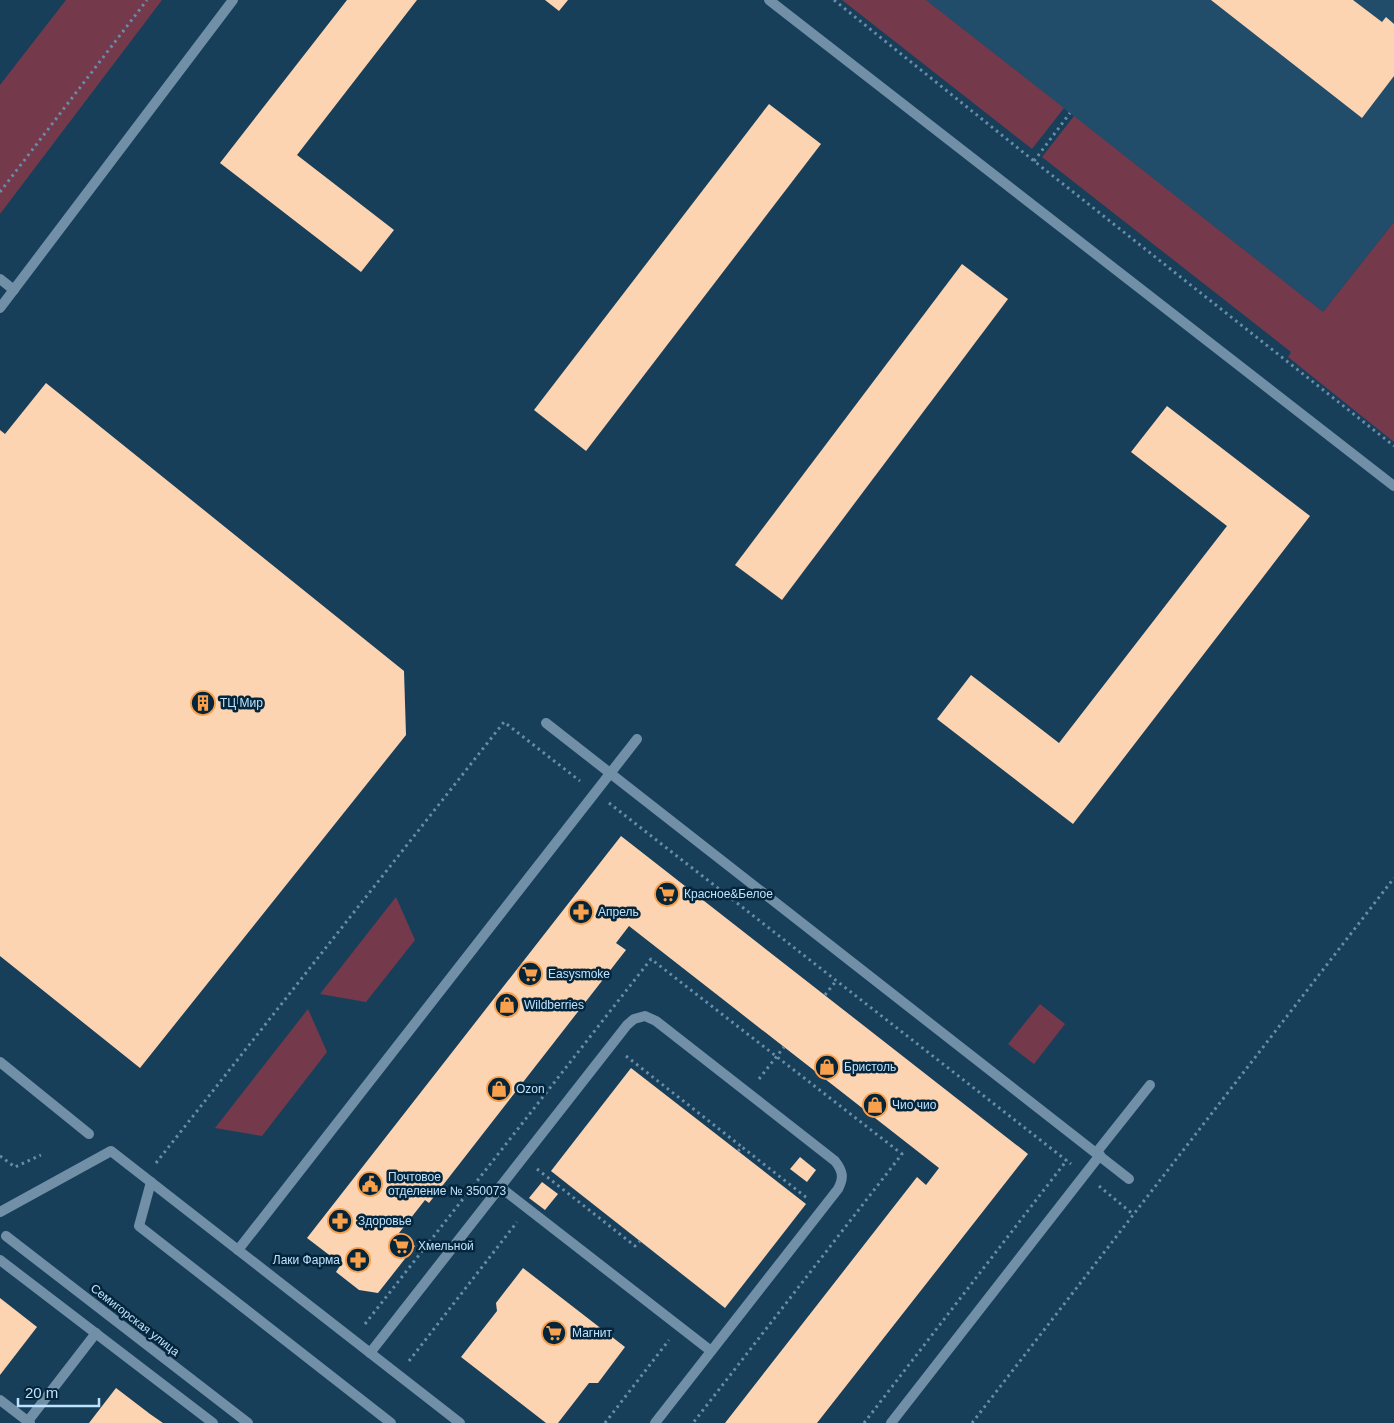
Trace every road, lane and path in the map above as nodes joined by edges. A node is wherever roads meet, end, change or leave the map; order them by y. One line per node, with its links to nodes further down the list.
1 (147, 0): 7 (path)
2 (233, 0): 9 (street)
3 (769, 0): 12 (street)
4 (834, 0): 6 (path)
5 (1070, 113): 6 (path)
6 (1034, 161): 11 (path)
7 (0, 192)
8 (0, 279): 9 (street)
9 (14, 290): 10 (street)
10 (0, 308)
11 (1394, 446)
12 (1394, 486)
13 (546, 723): 15 (street)
14 (637, 739): 15 (street)
15 (610, 773): 16 (street); 30 (street)
16 (595, 792): 18 (path); 34 (path); 45 (street)
17 (1394, 878): 41 (path)
18 (836, 981): 19 (path); 33 (path)
19 (825, 995)
20 (784, 1047): 21 (path)
21 (776, 1057): 25 (path); 47 (path); 61 (path)
22 (0, 1062): 26 (street)
23 (644, 1071): 27 (path)
24 (1150, 1085): 30 (street)
25 (748, 1093): 32 (street); 39 (street)
26 (89, 1134)
27 (742, 1147): 28 (path); 39 (path)
28 (738, 1151)
29 (41, 1154): 31 (path)
30 (1098, 1154): 35 (street); 36 (street)
31 (0, 1156)
32 (523, 1158): 38 (street); 44 (path)
33 (1067, 1160): 35 (path); 62 (path)
34 (154, 1165)
35 (1085, 1174): 41 (path); 63 (street)
36 (1129, 1178)
37 (151, 1182): 40 (street); 45 (street); 57 (street)
38 (500, 1187): 50 (street); 51 (street)
39 (822, 1209): 50 (street)
40 (0, 1212)
41 (1134, 1215): 64 (path)
42 (518, 1220): 52 (path)
43 (6, 1236): 56 (street, Семигорская улица)
44 (640, 1241)
45 (238, 1250): 51 (street)
46 (0, 1260): 48 (street)
47 (362, 1329)
48 (96, 1333): 54 (street); 55 (street)
49 (670, 1338): 59 (path)
50 (711, 1352): 60 (street)
51 (370, 1353): 58 (street)
52 (407, 1364)
53 (0, 1400): 54 (street)
54 (29, 1422)
55 (213, 1423)
56 (248, 1423)
57 (390, 1423)
58 (460, 1423)
59 (605, 1423)
60 (655, 1423)
61 (692, 1423)
62 (864, 1423)
63 (891, 1423)
64 (972, 1423)

